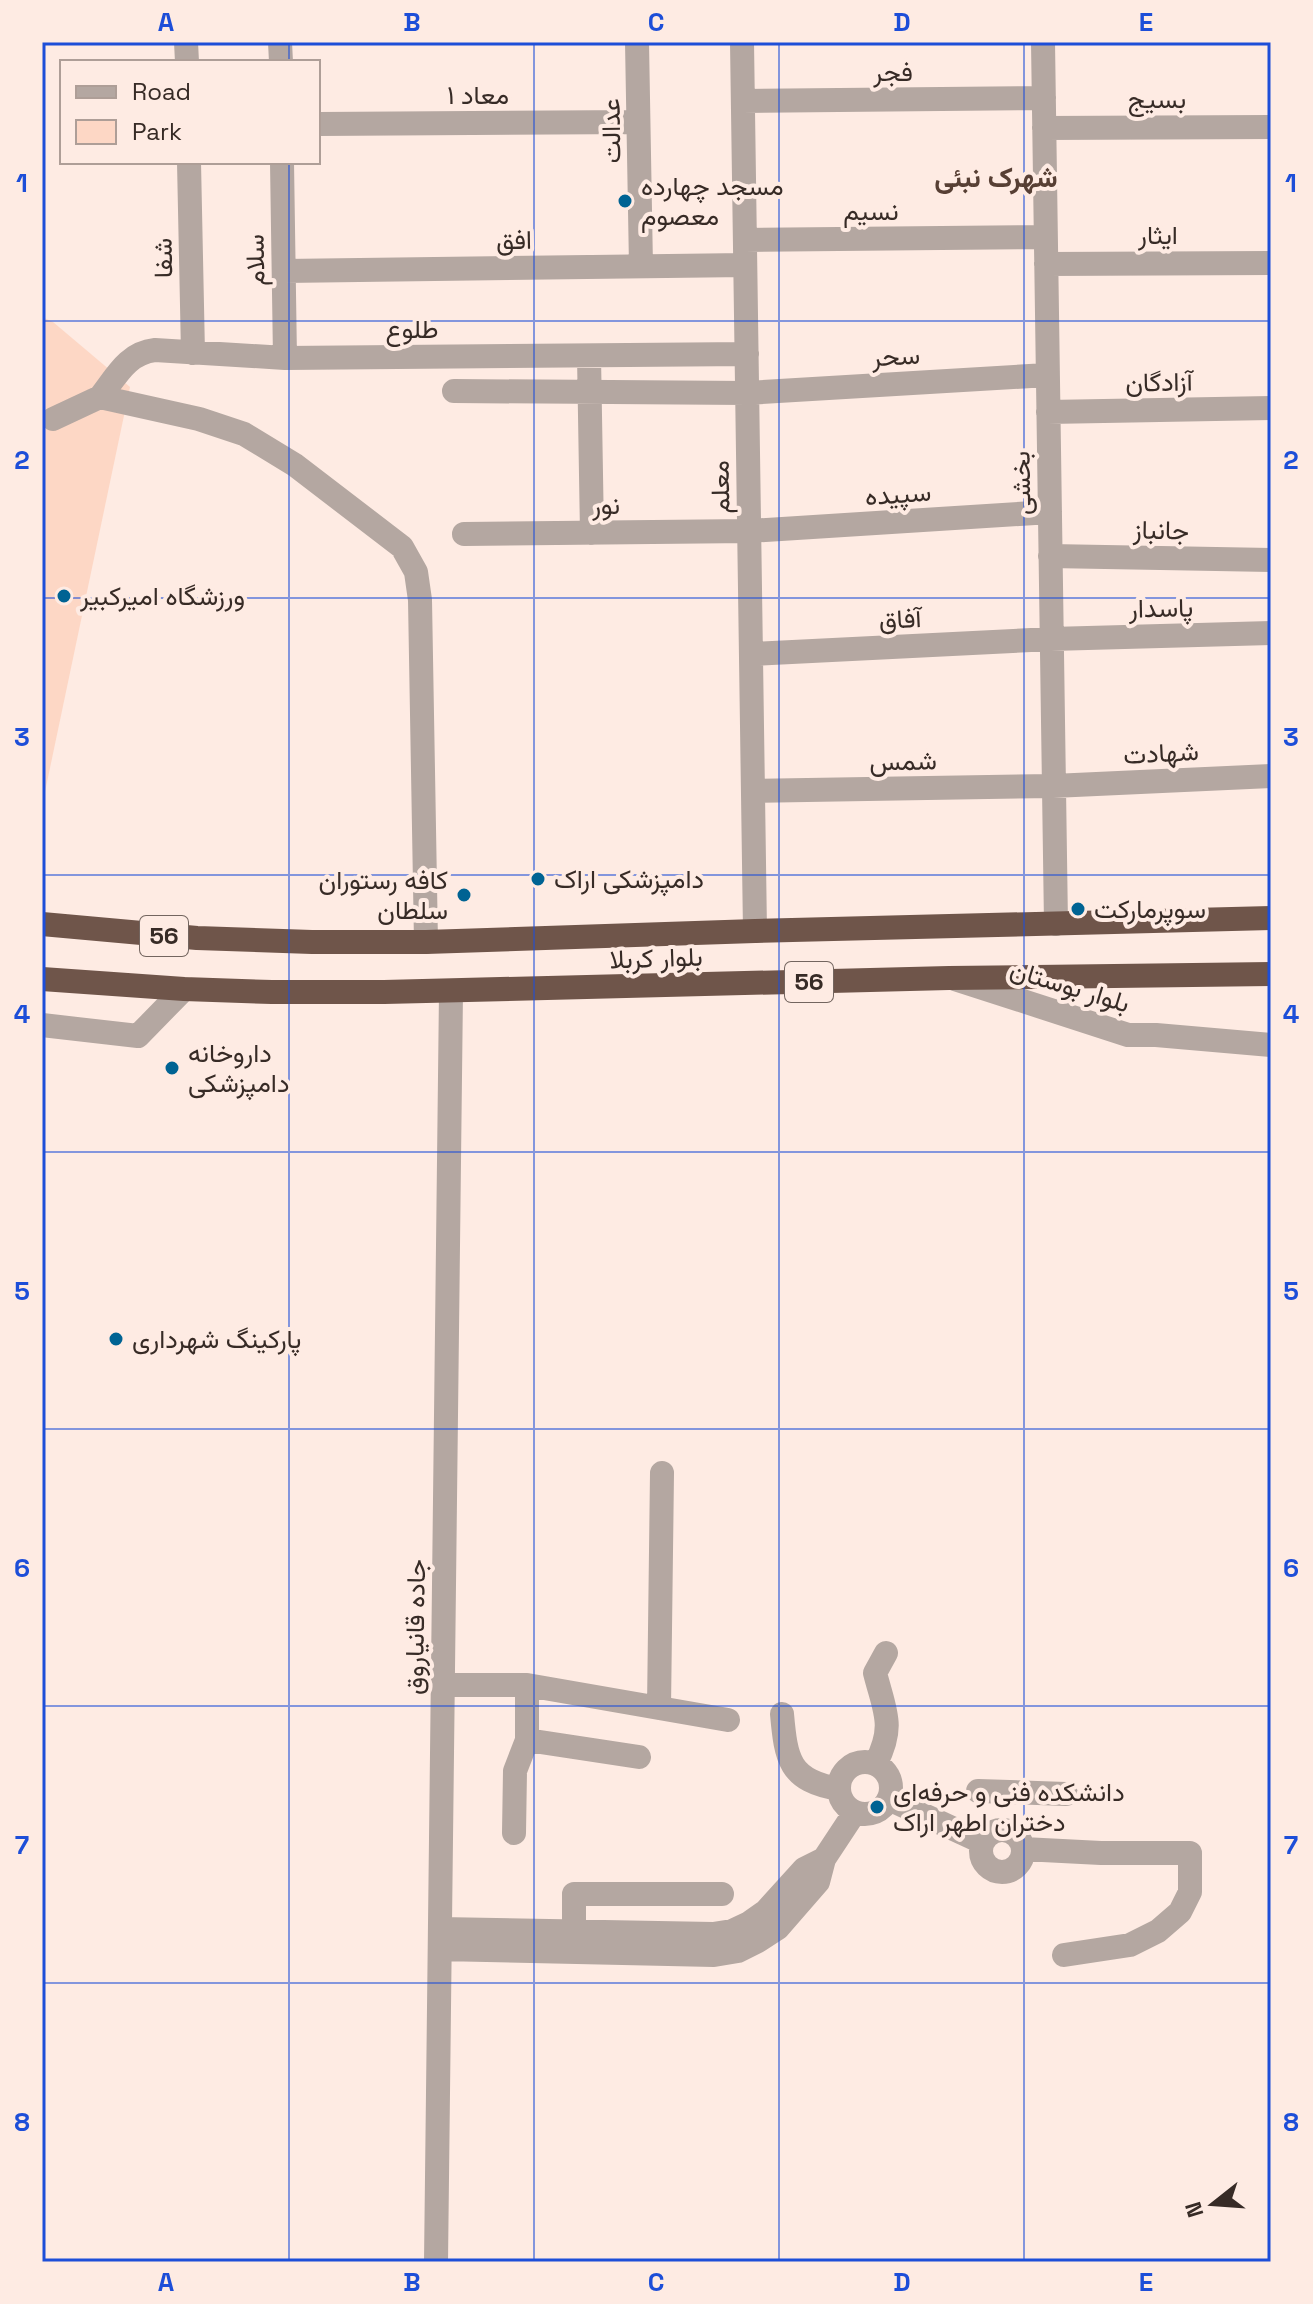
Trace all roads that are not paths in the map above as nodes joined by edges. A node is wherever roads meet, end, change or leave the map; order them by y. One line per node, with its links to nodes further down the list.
1 (637, 42): 6 (street, عدالت)
2 (742, 42): 5 (street, معلم)
3 (1043, 42): 4 (street, بخشی)
4 (1044, 98): 5 (street, فجر); 9 (street, بخشی)
5 (743, 101): 13 (street, معلم)
6 (638, 122): 7 (street, معاد ۱); 17 (street, عدالت)
7 (320, 124)
8 (1271, 127): 9 (street, بسیج)
9 (1044, 128): 12 (street, بخشی)
10 (189, 164): 19 (street, شفا)
11 (282, 164): 18 (street, سلام)
12 (1045, 237): 13 (street, نسیم); 15 (street, بخشی)
13 (745, 240): 16 (street, معلم)
14 (1271, 263): 15 (street, ایثار)
15 (1046, 264): 23 (street, بخشی)
16 (745, 265): 17 (street, افق); 20 (street, معلم)
17 (641, 266): 18 (street, افق)
18 (284, 271): 22 (street, سلام)
19 (193, 353): 22 (street, طلوع); 27 (street, طلوع)
20 (747, 354): 21 (street, طلوع); 26 (street, معلم)
21 (589, 356): 22 (street, طلوع); 25 (street)
22 (285, 358)
23 (1047, 375): 26 (street, سحر); 29 (street, بخشی)
24 (454, 391): 25 (street, سحر)
25 (590, 391): 26 (street, سحر); 33 (street)
26 (747, 393): 32 (street, معلم)
27 (100, 397): 30 (street); 47 (street)
28 (1271, 408): 29 (street, آزادگان)
29 (1048, 412): 31 (street, بخشی)
30 (53, 419)
31 (1050, 512): 32 (street, سپیده); 35 (street, بخشی)
32 (749, 531): 33 (street, نور); 39 (street, معلم)
33 (592, 533): 34 (street, نور)
34 (464, 534)
35 (1050, 556): 36 (street, جانباز); 38 (street, بخشی)
36 (1271, 560)
37 (1271, 633): 38 (street, پاسدار)
38 (1051, 639): 39 (street, آفاق); 41 (street, بخشی)
39 (751, 654): 42 (street, معلم)
40 (1271, 776): 41 (street, شهادت)
41 (1053, 786): 42 (street, شمس); 45 (street, بخشی)
42 (753, 791): 46 (street, معلم)
43 (1271, 918): 45 (highway, بلوار کربلا / 56)
44 (42, 924): 47 (highway, 56)
45 (1056, 924): 46 (highway, بلوار کربلا / 56)
46 (755, 931): 47 (highway, بلوار کربلا / 56)
47 (426, 942)
48 (1271, 974): 49 (highway, بلوار کربلا / 56)
49 (949, 978): 52 (highway, بلوار کربلا / 56); 54 (street, بلوار بوستان)
50 (42, 979): 51 (highway, بلوار کربلا / 56)
51 (184, 989): 52 (highway, بلوار کربلا / 56); 53 (street)
52 (451, 992): 57 (street, جاده قانیاروق)
53 (42, 1025)
54 (1271, 1045)
55 (662, 1473): 59 (street)
56 (886, 1653): 64 (street)
57 (443, 1685): 58 (street); 76 (street, جاده قانیاروق)
58 (527, 1685): 59 (street); 62 (street)
59 (659, 1708): 61 (street)
60 (782, 1714): 65 (street)
61 (728, 1720)
62 (527, 1740): 63 (street); 72 (street)
63 (639, 1757)
64 (876, 1763): 65 (street); 69 (street)
65 (839, 1789): 70 (street)
66 (978, 1791): 67 (street)
67 (1008, 1791): 68 (street); 71 (street)
68 (1066, 1794)
69 (889, 1799): 70 (street); 73 (street)
70 (855, 1812): 77 (street)
71 (1005, 1830): 73 (street); 74 (street)
72 (514, 1833)
73 (982, 1842): 74 (street)
74 (1023, 1849): 78 (street)
75 (722, 1894): 77 (street)
76 (440, 1939): 77 (street); 79 (street, جاده قانیاروق)
77 (574, 1942)
78 (1064, 1955)
79 (436, 2262)

